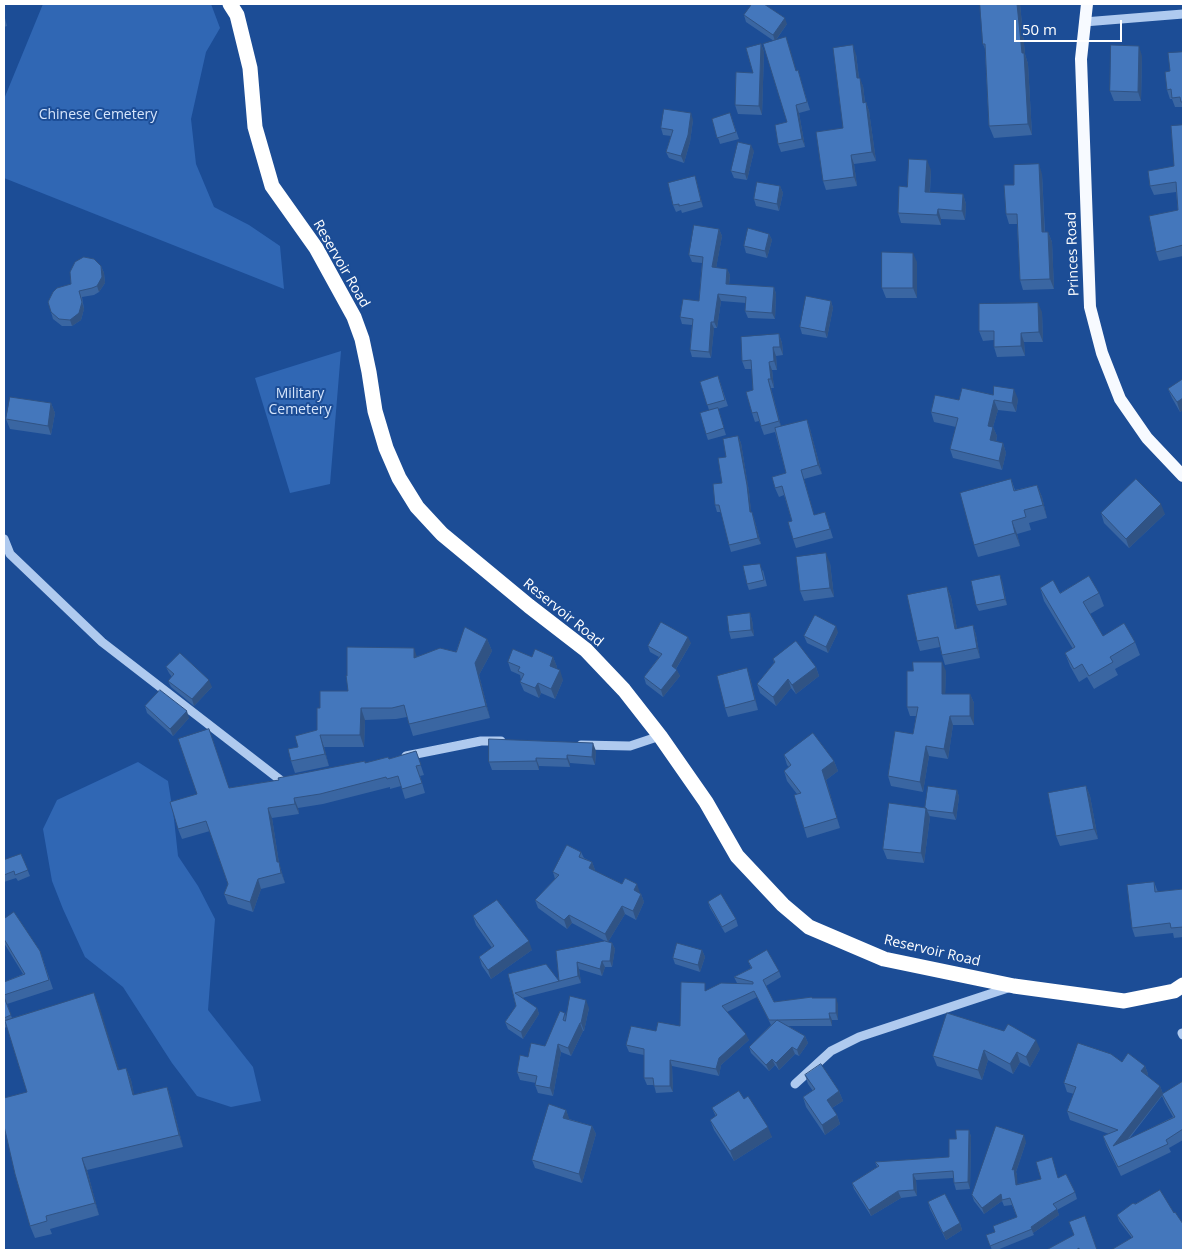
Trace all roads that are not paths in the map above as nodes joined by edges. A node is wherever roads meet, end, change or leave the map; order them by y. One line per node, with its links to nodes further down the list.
1 (230, 4): 7 (highway, Reservoir Road)
2 (1086, 4): 4 (main road, Princes Road)
3 (1183, 14): 4 (street)
4 (1084, 22): 5 (main road, Princes Road)
5 (1183, 476)
6 (4, 539): 11 (street)
7 (660, 736): 9 (street); 13 (highway, Reservoir Road)
8 (511, 742): 10 (street)
9 (571, 744)
10 (396, 758)
11 (302, 778)
12 (1183, 985): 13 (highway, Reservoir Road)
13 (1014, 986): 14 (street)
14 (795, 1084)

